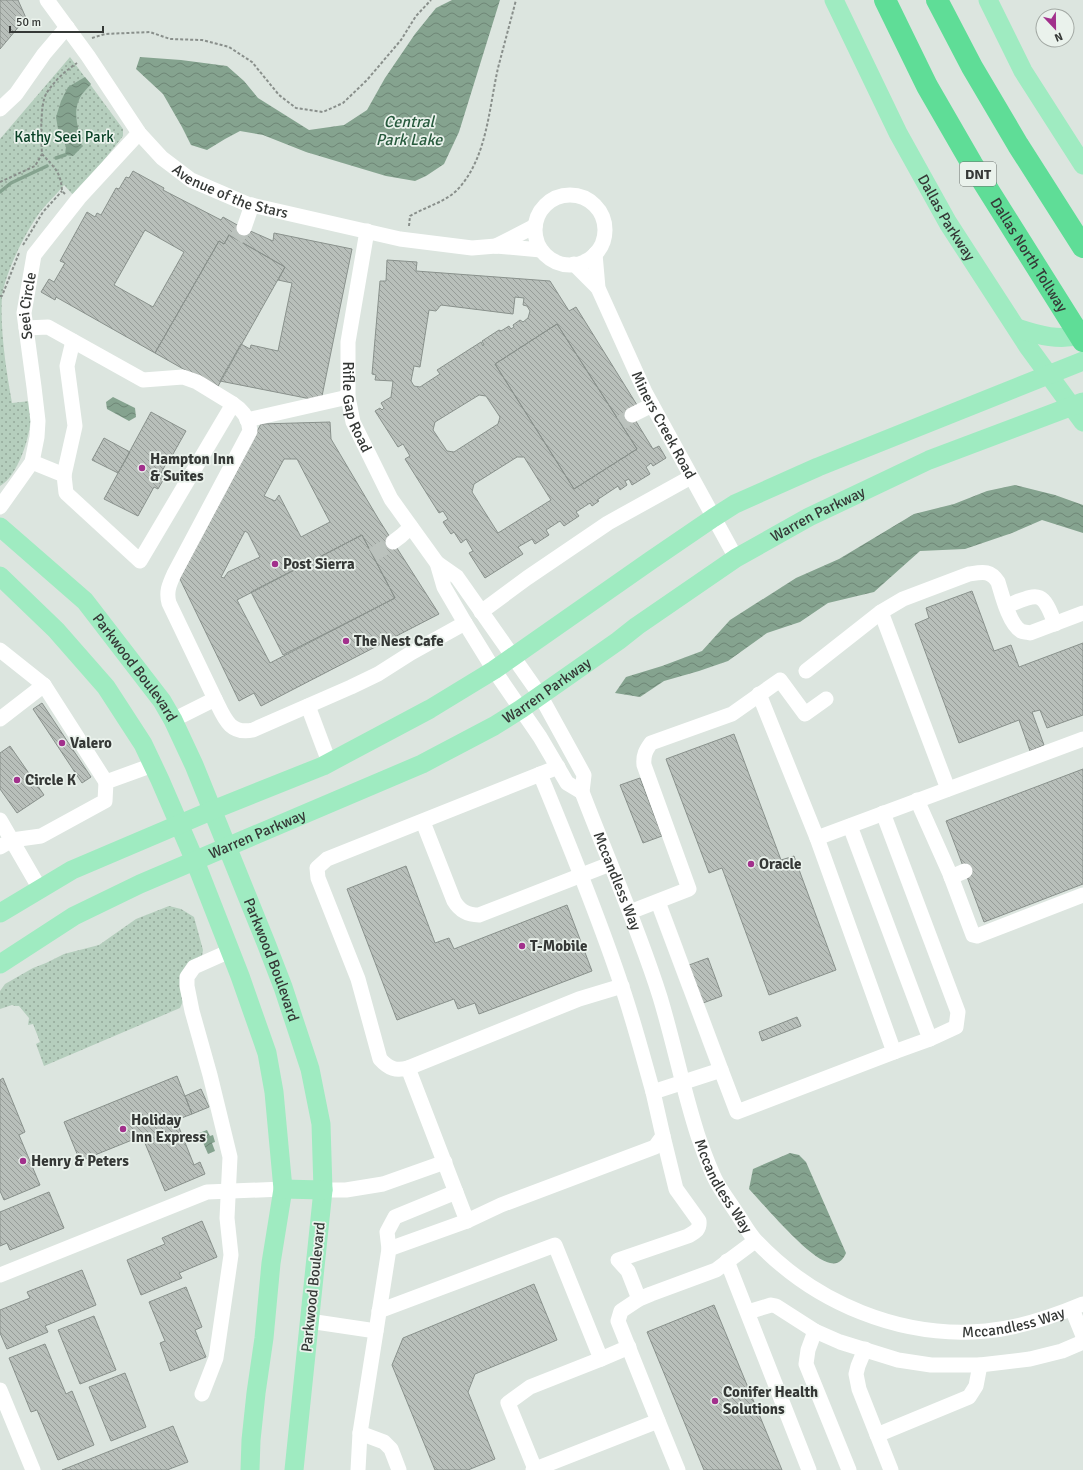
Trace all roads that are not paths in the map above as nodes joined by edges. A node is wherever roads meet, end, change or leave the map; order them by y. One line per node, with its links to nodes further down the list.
1 (47, 0): 6 (street, Avenue of the Stars)
2 (834, 0): 21 (main road, Dallas Parkway)
3 (885, 0): 22 (highway, Dallas North Tollway / DNT)
4 (937, 0): 15 (highway)
5 (988, 0): 9 (main road)
6 (67, 27): 7 (street); 8 (street, Avenue of the Stars)
7 (0, 109)
8 (139, 133): 10 (street, Avenue of the Stars); 20 (street, Seei Circle)
9 (1083, 165)
10 (252, 205): 12 (street); 13 (street, Avenue of the Stars)
11 (535, 226): 14 (street, Avenue of the Stars); 16 (street); 17 (street)
12 (244, 228)
13 (367, 231): 14 (street, Avenue of the Stars); 26 (street, Rifle Gap Road)
14 (496, 246): 16 (street, Avenue of the Stars)
15 (1083, 247)
16 (541, 250): 18 (street)
17 (595, 254): 18 (street); 19 (street, Miners Creek Road)
18 (574, 264): 19 (street, Miners Creek Road)
19 (598, 288): 29 (street, Miners Creek Road)
20 (26, 328): 23 (street); 33 (street, Seei Circle)
21 (1017, 328): 22 (main road); 25 (main road, Dallas Parkway)
22 (1077, 338)
23 (73, 341): 27 (street); 34 (street)
24 (1076, 364): 25 (main road)
25 (1048, 374): 28 (main road, Dallas Parkway); 37 (main road)
26 (348, 397): 31 (street); 39 (street, Rifle Gap Road)
27 (233, 404): 31 (street); 34 (street)
28 (1077, 404): 32 (main road, Dallas Parkway); 41 (main road, Warren Parkway)
29 (652, 405): 30 (street); 35 (street, Miners Creek Road)
30 (632, 415)
31 (247, 420): 57 (street)
32 (1083, 422)
33 (32, 462): 34 (street); 36 (street, Seei Circle)
34 (64, 475)
35 (691, 477): 37 (street, Miners Creek Road); 45 (street)
36 (0, 507)
37 (713, 518): 41 (street, Miners Creek Road); 51 (main road)
38 (0, 527): 62 (main road, Parkwood Boulevard)
39 (411, 527): 40 (street); 42 (street, Rifle Gap Road)
40 (393, 542)
41 (736, 558): 56 (main road, Warren Parkway)
42 (437, 563): 45 (street, Rifle Gap Road); 48 (street, Rifle Gap Road)
43 (0, 576): 65 (main road)
44 (1006, 606): 46 (street); 49 (street); 49 (street)
45 (481, 612): 51 (street, Rifle Gap Road)
46 (881, 612): 53 (street); 69 (street)
47 (1083, 613): 49 (street)
48 (465, 622): 52 (street, Rifle Gap Road); 59 (street)
49 (1055, 624)
50 (0, 650): 54 (street)
51 (513, 657): 52 (main road); 56 (street, Rifle Gap Road)
52 (494, 670): 60 (street, Rifle Gap Road); 64 (main road)
53 (806, 671)
54 (44, 685): 61 (street); 68 (street)
55 (759, 694): 58 (street); 78 (street); 88 (street)
56 (540, 695): 60 (main road, Warren Parkway); 70 (street, Mccandless Way)
57 (215, 699): 59 (street); 62 (street)
58 (826, 699)
59 (308, 706): 64 (street)
60 (521, 709): 66 (street); 80 (main road, Warren Parkway)
61 (0, 719)
62 (173, 720): 72 (main road, Parkwood Boulevard)
63 (1083, 739): 69 (street)
64 (329, 762): 72 (main road)
65 (153, 765): 68 (street); 76 (main road)
66 (558, 767): 67 (street); 70 (street)
67 (540, 774): 75 (street); 84 (street)
68 (106, 782): 79 (street)
69 (948, 789): 71 (street)
70 (582, 792): 82 (street, Mccandless Way)
71 (917, 800): 73 (street); 85 (street)
72 (212, 810): 76 (main road); 80 (main road, Parkwood Boulevard)
73 (883, 813): 77 (street); 94 (street)
74 (0, 820): 79 (street)
75 (423, 822): 84 (street); 96 (street)
76 (179, 824): 81 (main road); 86 (main road)
77 (850, 826): 78 (street); 94 (street)
78 (817, 838): 95 (street)
79 (6, 844): 86 (street)
80 (227, 847): 81 (main road, Warren Parkway); 103 (main road, Parkwood Boulevard)
81 (194, 861): 91 (main road); 92 (main road, Warren Parkway)
82 (610, 864): 84 (street); 89 (street, Mccandless Way)
83 (965, 871): 85 (street)
84 (582, 875): 93 (street)
85 (951, 877): 87 (street)
86 (40, 889): 90 (main road)
87 (1083, 895)
88 (658, 902): 89 (street); 97 (street)
89 (630, 912): 98 (street, Mccandless Way)
90 (0, 913)
91 (230, 952): 102 (main road); 104 (street)
92 (0, 964)
93 (622, 986): 96 (street); 99 (street)
94 (930, 1038): 95 (street)
95 (894, 1052): 97 (street)
96 (408, 1068): 101 (street)
97 (721, 1070): 98 (street)
98 (682, 1082): 99 (street); 107 (street, Mccandless Way)
99 (653, 1092): 100 (street)
100 (663, 1136): 106 (street); 111 (street)
101 (445, 1162): 103 (street); 105 (street)
102 (283, 1188): 103 (main road); 104 (street); 130 (main road)
103 (322, 1190): 115 (main road, Parkwood Boulevard)
104 (229, 1191): 110 (street); 125 (street)
105 (456, 1192): 106 (street); 108 (street)
106 (468, 1221): 108 (street)
107 (755, 1240): 109 (street); 112 (street, Mccandless Way)
108 (388, 1249): 113 (street)
109 (727, 1261): 111 (street); 114 (street)
110 (0, 1275)
111 (639, 1299): 120 (street)
112 (1077, 1307): 118 (street)
113 (379, 1311): 116 (street); 122 (street)
114 (748, 1312): 117 (street); 136 (street)
115 (309, 1321): 116 (street); 131 (main road, Parkwood Boulevard)
116 (376, 1331): 127 (street)
117 (815, 1331): 121 (street); 137 (street)
118 (1083, 1336)
119 (1083, 1342): 123 (street)
120 (628, 1347): 122 (street); 126 (street)
121 (865, 1349): 123 (street); 128 (street)
122 (601, 1359): 134 (street)
123 (980, 1365): 128 (street)
124 (0, 1390): 129 (street)
125 (202, 1394)
126 (658, 1421): 134 (street); 135 (street)
127 (360, 1433): 132 (street); 133 (street)
128 (877, 1435): 138 (street)
129 (33, 1470)
130 (250, 1470)
131 (294, 1470)
132 (358, 1470)
133 (399, 1470)
134 (534, 1470)
135 (678, 1470)
136 (809, 1470)
137 (849, 1470)
138 (891, 1470)

